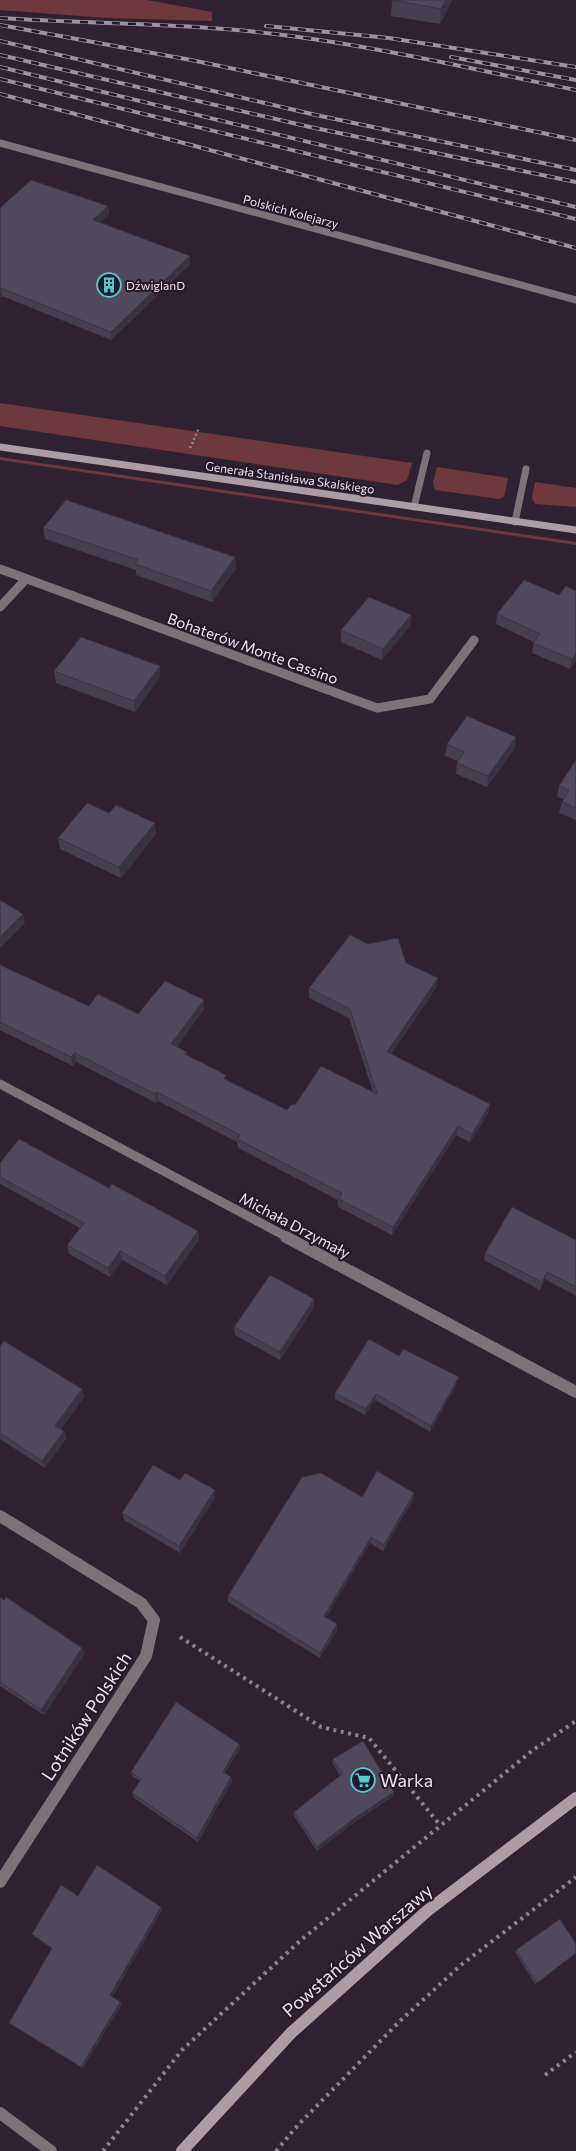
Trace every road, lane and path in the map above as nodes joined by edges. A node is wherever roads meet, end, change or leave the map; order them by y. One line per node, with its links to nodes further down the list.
1 (0, 143): 2 (street, Polskich Kolejarzy)
2 (576, 300)
3 (199, 428): 5 (path)
4 (0, 447): 8 (street, Generała Stanisława Skalskiego)
5 (188, 453)
6 (427, 453): 8 (street)
7 (526, 468): 9 (street)
8 (414, 507): 9 (street, Generała Stanisława Skalskiego)
9 (515, 522): 10 (street, Generała Stanisława Skalskiego)
10 (576, 530)
11 (0, 569): 12 (street, Bohaterów Monte Cassino)
12 (26, 579): 13 (street); 14 (street, Bohaterów Monte Cassino)
13 (0, 607)
14 (474, 640)
15 (0, 1084): 16 (street, Michała Drzymały)
16 (576, 1392)
17 (0, 1516): 18 (street)
18 (154, 1620): 21 (path); 23 (street, Lotników Polskich)
19 (576, 1721): 21 (path)
20 (576, 1798): 29 (street, Powstańców Warszawy)
21 (440, 1825): 28 (path)
22 (576, 1877): 30 (path)
23 (0, 1882)
24 (576, 2052): 25 (path)
25 (545, 2075)
26 (0, 2113): 27 (street)
27 (51, 2151)
28 (103, 2151)
29 (182, 2151)
30 (276, 2151)

